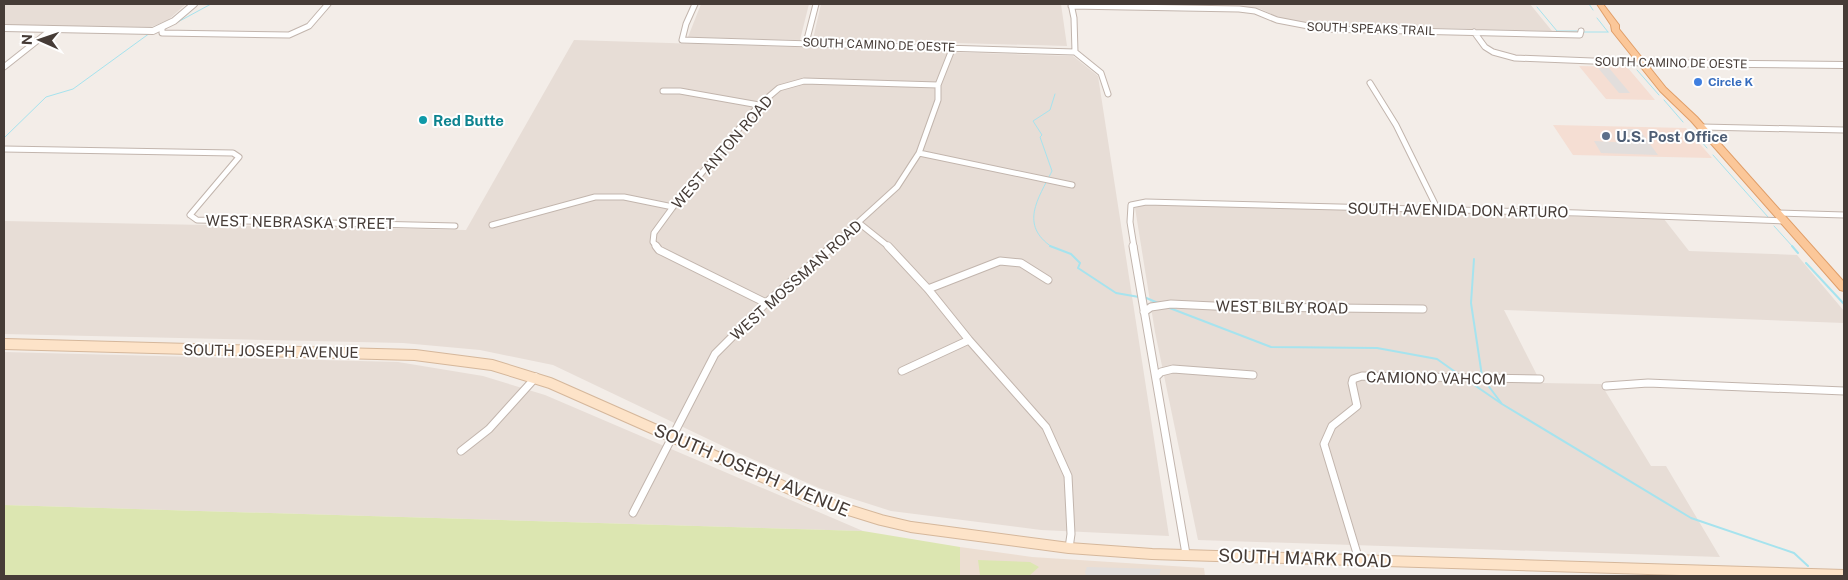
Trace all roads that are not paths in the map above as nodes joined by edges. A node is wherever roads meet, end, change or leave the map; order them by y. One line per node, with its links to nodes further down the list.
1 (194, 4): 8 (street)
2 (328, 4): 8 (street)
3 (695, 4): 12 (street, SOUTH CAMINO DE OESTE)
4 (816, 4): 12 (street)
5 (1600, 4): 17 (main road)
6 (1071, 5): 11 (street, SOUTH SPEAKS TRAIL); 14 (street)
7 (4, 28): 9 (street)
8 (162, 28): 9 (street)
9 (52, 29): 19 (street)
10 (1581, 31): 11 (street, SOUTH SPEAKS TRAIL)
11 (1474, 32): 15 (street, SOUTH CAMINO DE OESTE)
12 (806, 43): 13 (street, SOUTH CAMINO DE OESTE)
13 (952, 47): 14 (street, SOUTH CAMINO DE OESTE); 21 (street, WEST MOSSMAN ROAD)
14 (1075, 52): 23 (street)
15 (1510, 57): 16 (street); 17 (street, SOUTH CAMINO DE OESTE)
16 (1506, 63)
17 (1646, 63): 18 (street, SOUTH CAMINO DE OESTE); 25 (main road)
18 (1844, 66)
19 (4, 67)
20 (1370, 83): 31 (street)
21 (938, 85): 24 (street, WEST ANTON ROAD); 28 (street, WEST MOSSMAN ROAD)
22 (663, 91): 24 (street)
23 (1108, 94)
24 (760, 105): 30 (street, WEST ANTON ROAD)
25 (1702, 127): 26 (street); 32 (main road)
26 (1844, 130)
27 (4, 149): 37 (street, WEST NEBRASKA STREET)
28 (919, 153): 29 (street); 35 (street, WEST MOSSMAN ROAD)
29 (1072, 186)
30 (673, 206): 36 (street); 41 (street, WEST ANTON ROAD)
31 (1438, 210): 34 (street, SOUTH AVENIDA DON ARTURO); 43 (street, SOUTH AVENIDA DON ARTURO)
32 (1778, 213): 33 (street); 34 (main road)
33 (1844, 215)
34 (1785, 221): 39 (main road)
35 (859, 223): 40 (street); 41 (street, WEST MOSSMAN ROAD)
36 (492, 225)
37 (454, 226)
38 (1048, 280): 40 (street)
39 (1844, 288)
40 (928, 289): 44 (street)
41 (766, 303): 53 (street, WEST MOSSMAN ROAD)
42 (1422, 309): 43 (street, WEST BILBY ROAD)
43 (1144, 312): 48 (street)
44 (970, 340): 46 (street); 56 (street)
45 (4, 344): 49 (main road, SOUTH JOSEPH AVENUE)
46 (902, 371)
47 (1253, 375): 48 (street)
48 (1156, 377): 57 (street)
49 (536, 378): 53 (main road, SOUTH JOSEPH AVENUE); 54 (street)
50 (1540, 379): 58 (street, CAMIONO VAHCOM)
51 (1606, 386): 52 (street)
52 (1844, 391)
53 (672, 436): 55 (street, WEST MOSSMAN ROAD); 56 (main road, SOUTH JOSEPH AVENUE)
54 (462, 451)
55 (633, 513)
56 (1069, 548): 57 (main road, SOUTH JOSEPH AVENUE)
57 (1186, 554): 58 (main road, SOUTH MARK ROAD)
58 (1359, 560): 59 (main road, SOUTH MARK ROAD)
59 (1844, 575)

